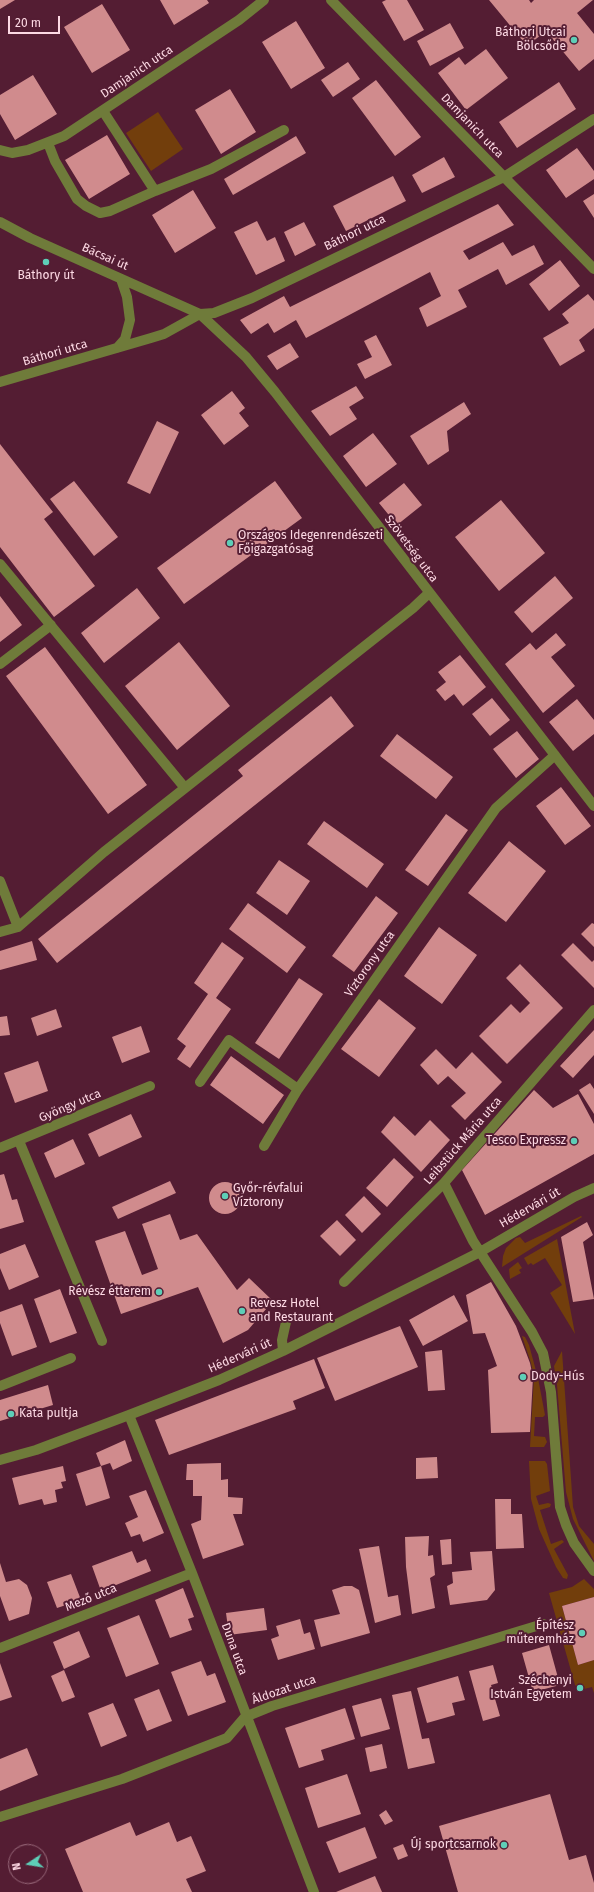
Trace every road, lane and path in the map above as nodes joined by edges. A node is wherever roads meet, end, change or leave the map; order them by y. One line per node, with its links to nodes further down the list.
1 (264, 0): 3 (street, Damjanich utca)
2 (331, 0): 8 (street, Damjanich utca)
3 (103, 111): 6 (street, Damjanich utca); 9 (street)
4 (594, 119): 8 (street, Báthori utca)
5 (284, 130): 9 (street)
6 (48, 143): 7 (street, Damjanich utca); 9 (street)
7 (0, 150)
8 (504, 177): 11 (street, Damjanich utca); 13 (street, Báthori utca)
9 (155, 191)
10 (0, 222): 12 (street, Bácsai út)
11 (594, 269)
12 (121, 279): 13 (street, Bácsai út); 14 (street)
13 (200, 314): 14 (street, Báthori utca); 17 (street, Szövetség utca)
14 (117, 348): 15 (street, Báthori utca)
15 (0, 382)
16 (0, 564): 18 (street)
17 (428, 593): 20 (street, Szövetség utca); 21 (street)
18 (51, 625): 19 (street); 21 (street)
19 (0, 664)
20 (555, 755): 22 (street, Szövetség utca); 29 (street, Víztorony utca)
21 (185, 788): 24 (street)
22 (594, 806)
23 (0, 881): 24 (street)
24 (18, 927): 25 (street)
25 (0, 932)
26 (594, 1010): 33 (street, Leibstück Mária utca)
27 (200, 1082): 29 (street)
28 (150, 1086): 30 (street, Gyöngy utca)
29 (298, 1089): 31 (street, Víztorony utca)
30 (19, 1141): 32 (street, Gyöngy utca); 38 (street)
31 (264, 1146)
32 (0, 1148)
33 (444, 1184): 35 (street); 36 (street, Leibstück Mária utca)
34 (594, 1188): 35 (street, Hédervári út)
35 (480, 1252): 39 (street, Hédervári út); 44 (street)
36 (344, 1282)
37 (286, 1322): 39 (street)
38 (102, 1341)
39 (283, 1351): 42 (street, Hédervári út)
40 (70, 1358): 41 (street)
41 (0, 1386)
42 (129, 1415): 43 (street, Hédervári út); 45 (street, Duna utca)
43 (0, 1460)
44 (594, 1571)
45 (192, 1572): 47 (street, Mező utca); 48 (street, Duna utca)
46 (543, 1624): 48 (street, Áldozat utca)
47 (0, 1648)
48 (246, 1717): 49 (street, Áldozat utca); 50 (street, Duna utca)
49 (0, 1817)
50 (314, 1892)

